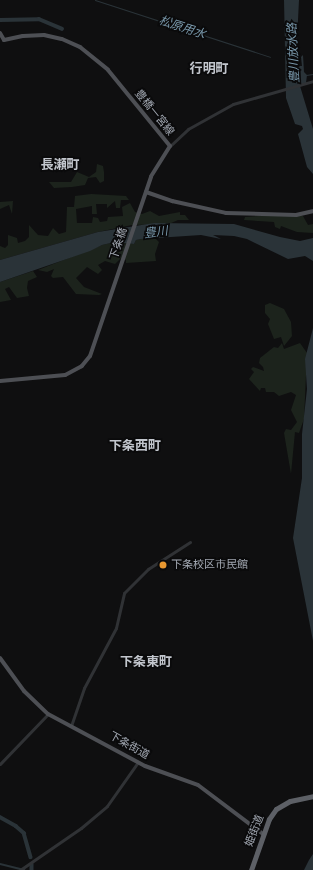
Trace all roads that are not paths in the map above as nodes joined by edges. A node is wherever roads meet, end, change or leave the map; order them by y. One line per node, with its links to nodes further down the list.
1 (0, 32): 3 (main road, 豊橋一宮線)
2 (313, 81): 3 (street)
3 (170, 146): 4 (main road, 豊橋一宮線)
4 (146, 192): 5 (main road); 6 (main road, 下条橋)
5 (312, 211)
6 (0, 381)
7 (190, 542): 10 (street)
8 (0, 658): 9 (main road, 下条街道)
9 (48, 714): 10 (main road, 下条街道); 12 (street)
10 (71, 726): 11 (main road, 下条街道)
11 (138, 762): 14 (main road, 下条街道); 15 (street)
12 (0, 764)
13 (313, 796): 14 (highway, 姫街道)
14 (263, 834): 16 (highway, 姫街道)
15 (21, 869)
16 (251, 870)

